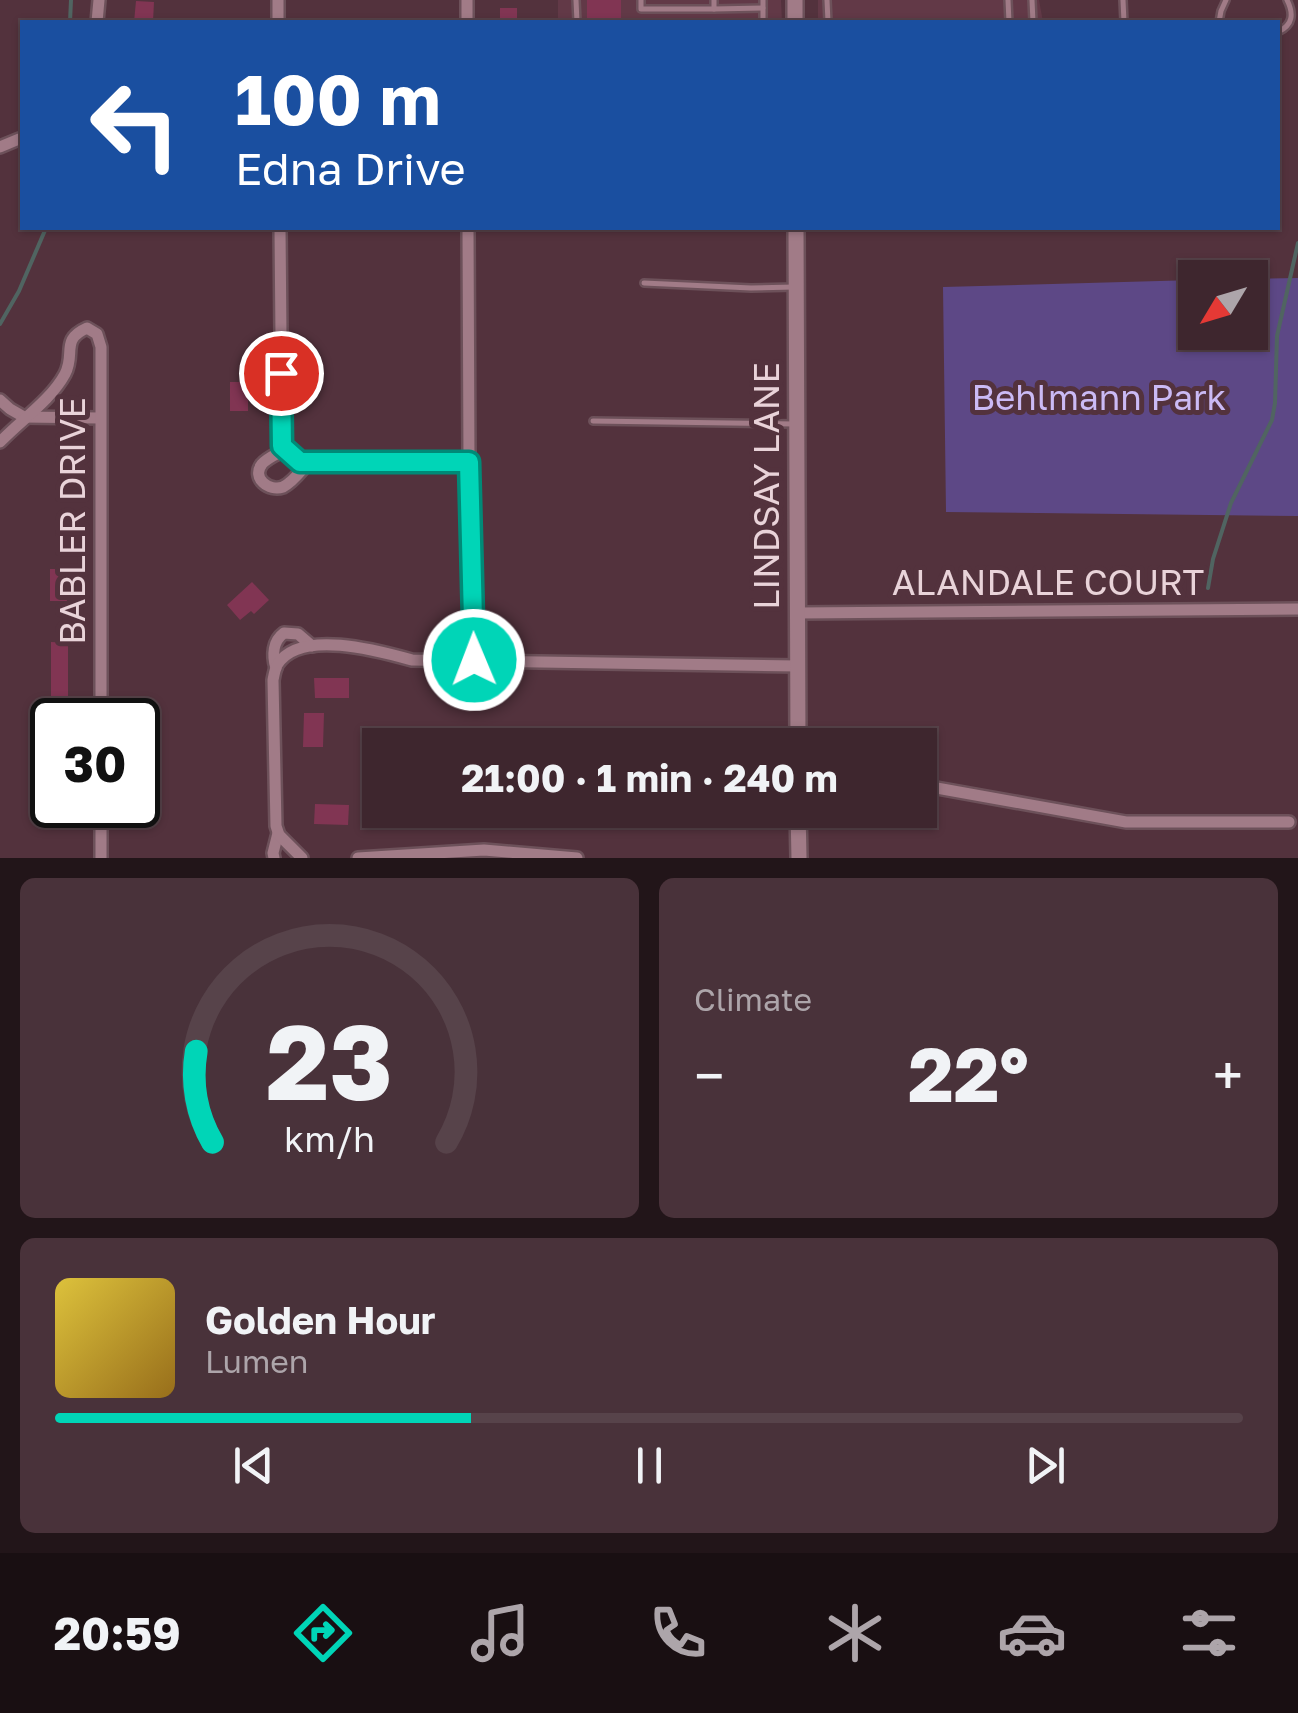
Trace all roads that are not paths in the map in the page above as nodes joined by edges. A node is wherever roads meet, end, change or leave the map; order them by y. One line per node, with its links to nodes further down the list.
1 (641, 0): 6 (lane)
2 (678, 0): 6 (lane)
3 (714, 0): 7 (lane)
4 (1287, 0): 8 (lane)
5 (763, 4): 7 (lane)
6 (678, 9): 7 (lane)
7 (714, 9)
8 (1280, 31)
9 (19, 139): 10 (street)
10 (0, 147)
11 (280, 230): 22 (street)
12 (468, 230): 23 (street)
13 (796, 230): 15 (street, LINDSAY LANE)
14 (644, 282): 15 (lane)
15 (796, 286): 20 (street, LINDSAY LANE)
16 (0, 400): 17 (street)
17 (24, 418): 18 (street); 18 (street, BABLER DRIVE); 21 (street)
18 (100, 418): 31 (street, BABLER DRIVE)
19 (594, 421): 20 (lane)
20 (797, 424): 26 (street, LINDSAY LANE)
21 (0, 442)
22 (284, 450): 24 (street); 24 (street)
23 (469, 462): 24 (street); 28 (street)
24 (308, 464)
25 (1298, 609): 26 (street, ALANDALE COURT)
26 (798, 613): 29 (street, LINDSAY LANE)
27 (312, 646): 28 (street); 30 (street); 30 (street)
28 (474, 660): 29 (street)
29 (798, 666): 32 (street, LINDSAY LANE)
30 (276, 668): 37 (street)
31 (101, 698)
32 (798, 728)
33 (937, 788): 34 (street)
34 (1289, 822)
35 (101, 828): 38 (street)
36 (798, 828): 43 (street)
37 (278, 832): 39 (street); 40 (street)
38 (102, 858)
39 (274, 858)
40 (302, 858)
41 (358, 858): 42 (street)
42 (578, 858)
43 (799, 858)

